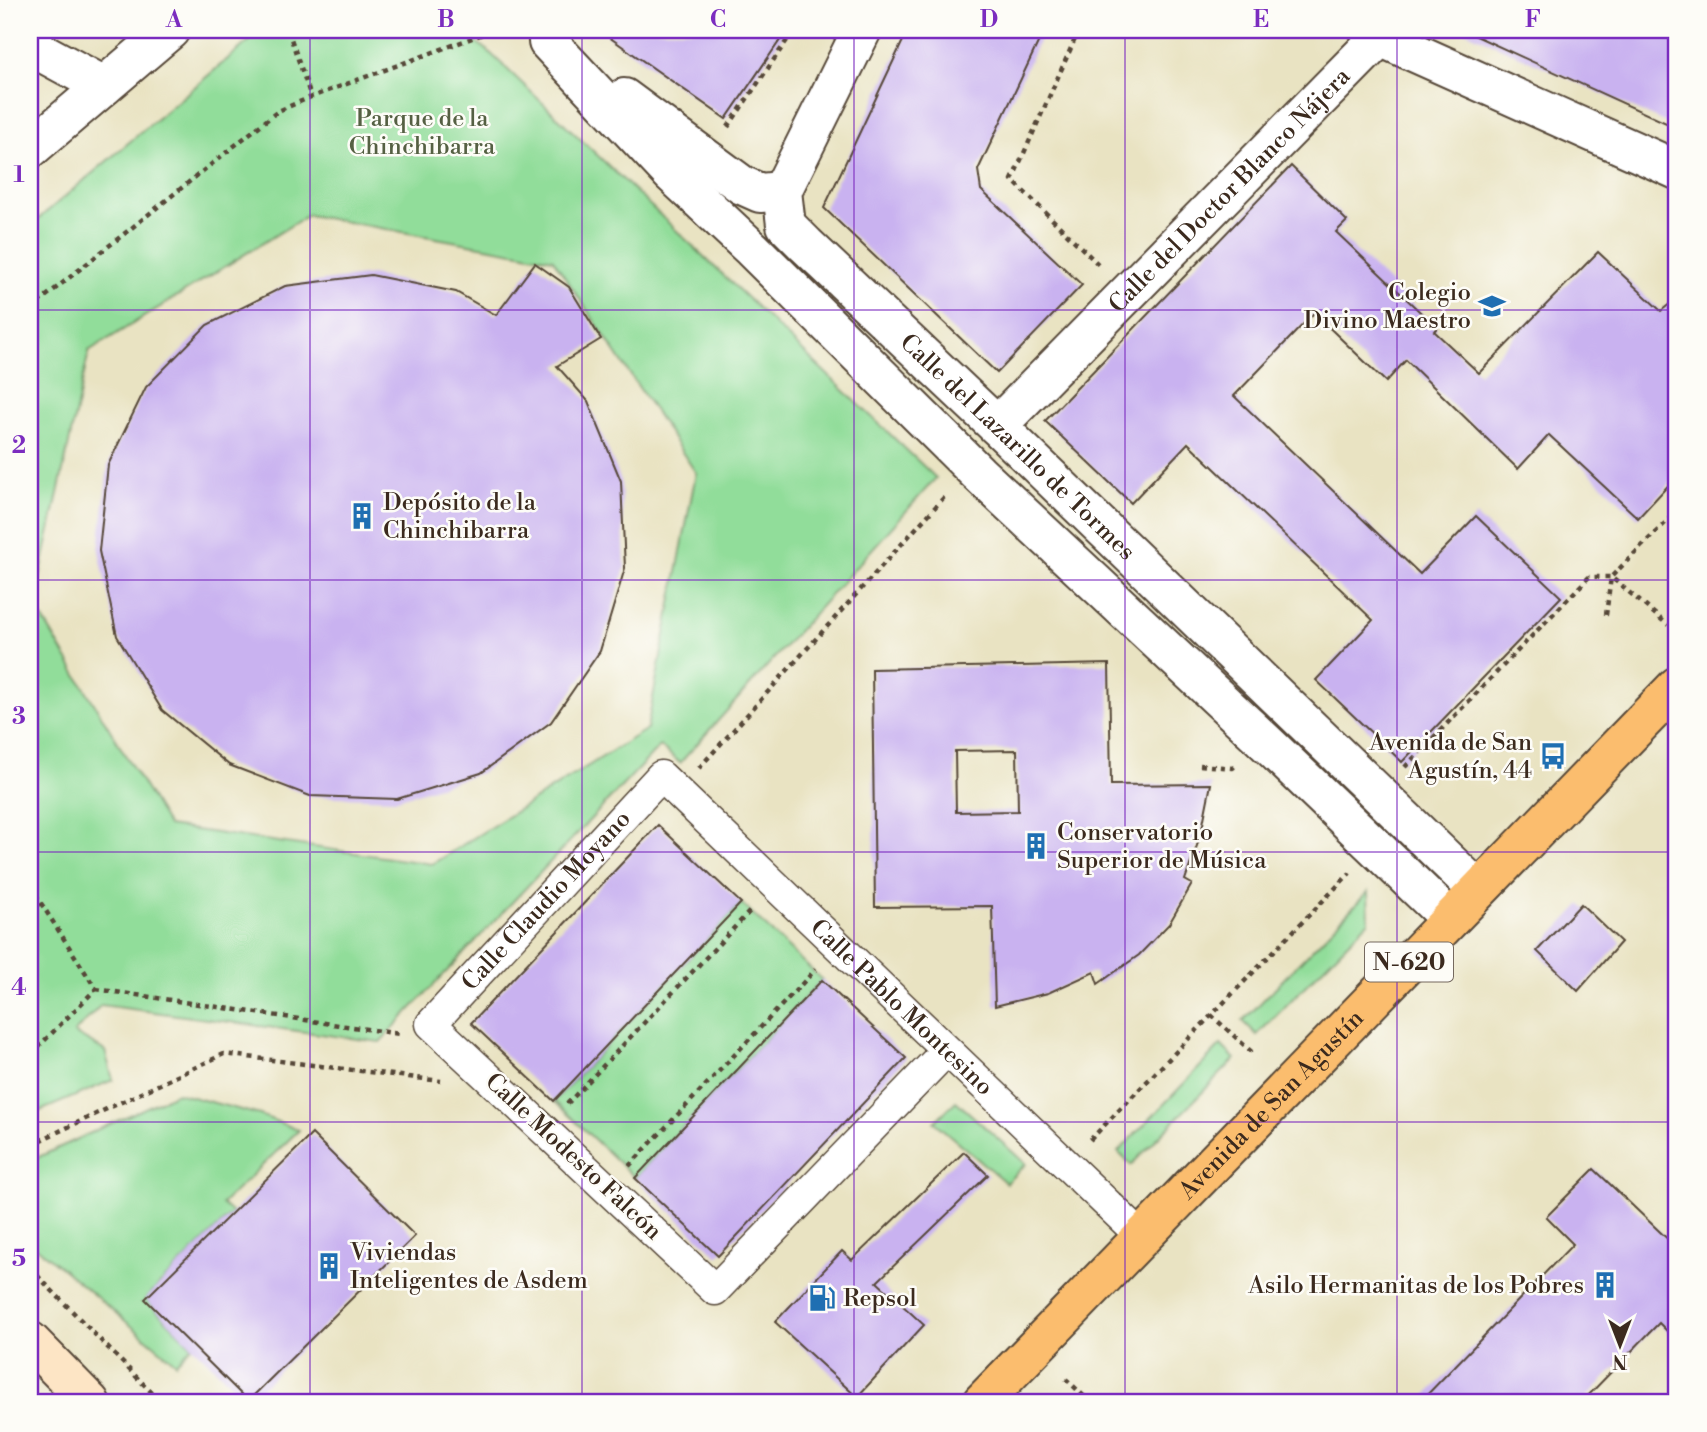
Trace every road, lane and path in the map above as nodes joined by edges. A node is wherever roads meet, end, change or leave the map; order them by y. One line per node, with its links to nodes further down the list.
1 (170, 30): 9 (street)
2 (288, 30): 10 (path)
3 (794, 30): 11 (path)
4 (862, 30): 14 (street)
5 (1079, 30): 15 (path)
6 (483, 34): 10 (path)
7 (540, 36): 14 (street, Calle del Lazarillo de Tormes); 32 (street, Calle del Lazarillo de Tormes)
8 (30, 46): 9 (street)
9 (104, 86): 12 (street)
10 (311, 97): 16 (path)
11 (727, 127)
12 (30, 149)
13 (1677, 170): 17 (street, Calle del Doctor Blanco Nájera)
14 (782, 191): 17 (street, Calle del Lazarillo de Tormes)
15 (1101, 267)
16 (30, 309)
17 (997, 426): 31 (street, Calle del Lazarillo de Tormes)
18 (953, 487): 27 (path)
19 (1677, 511): 20 (path)
20 (1611, 577): 21 (path); 22 (path); 26 (path)
21 (1606, 615)
22 (1668, 625)
23 (1677, 686): 31 (highway, Avenida de San Agustín / N-620)
24 (1243, 761): 25 (path)
25 (1200, 765)
26 (1402, 771)
27 (670, 784): 30 (street, Calle Pablo Montesino); 36 (street, Calle Claudio Moyano)
28 (1356, 867): 35 (path)
29 (30, 886): 34 (path)
30 (775, 886): 33 (street, Calle Pablo Montesino); 41 (path)
31 (1478, 890): 32 (highway, Avenida de San Agustín / N-620)
32 (1450, 919): 45 (highway, Avenida de San Agustín / N-620)
33 (838, 946): 37 (street, Calle Pablo Montesino); 44 (path)
34 (96, 989): 36 (path); 39 (path)
35 (1212, 1015): 38 (path); 43 (path)
36 (431, 1024): 40 (street, Calle Modesto Falcón)
37 (947, 1051): 43 (street, Calle Pablo Montesino); 44 (street, Calle Modesto Falcón)
38 (1254, 1054)
39 (30, 1055)
40 (474, 1062): 41 (street, Calle Modesto Falcón); 42 (path)
41 (545, 1128): 44 (street, Calle Modesto Falcón)
42 (30, 1145)
43 (1066, 1164): 45 (street, Calle Pablo Montesino)
44 (609, 1188)
45 (1143, 1238): 51 (highway, Avenida de San Agustín / N-620)
46 (30, 1268): 50 (path)
47 (30, 1340): 49 (main road)
48 (1066, 1379): 52 (path)
49 (90, 1402)
50 (161, 1402)
51 (982, 1402)
52 (1090, 1402)

